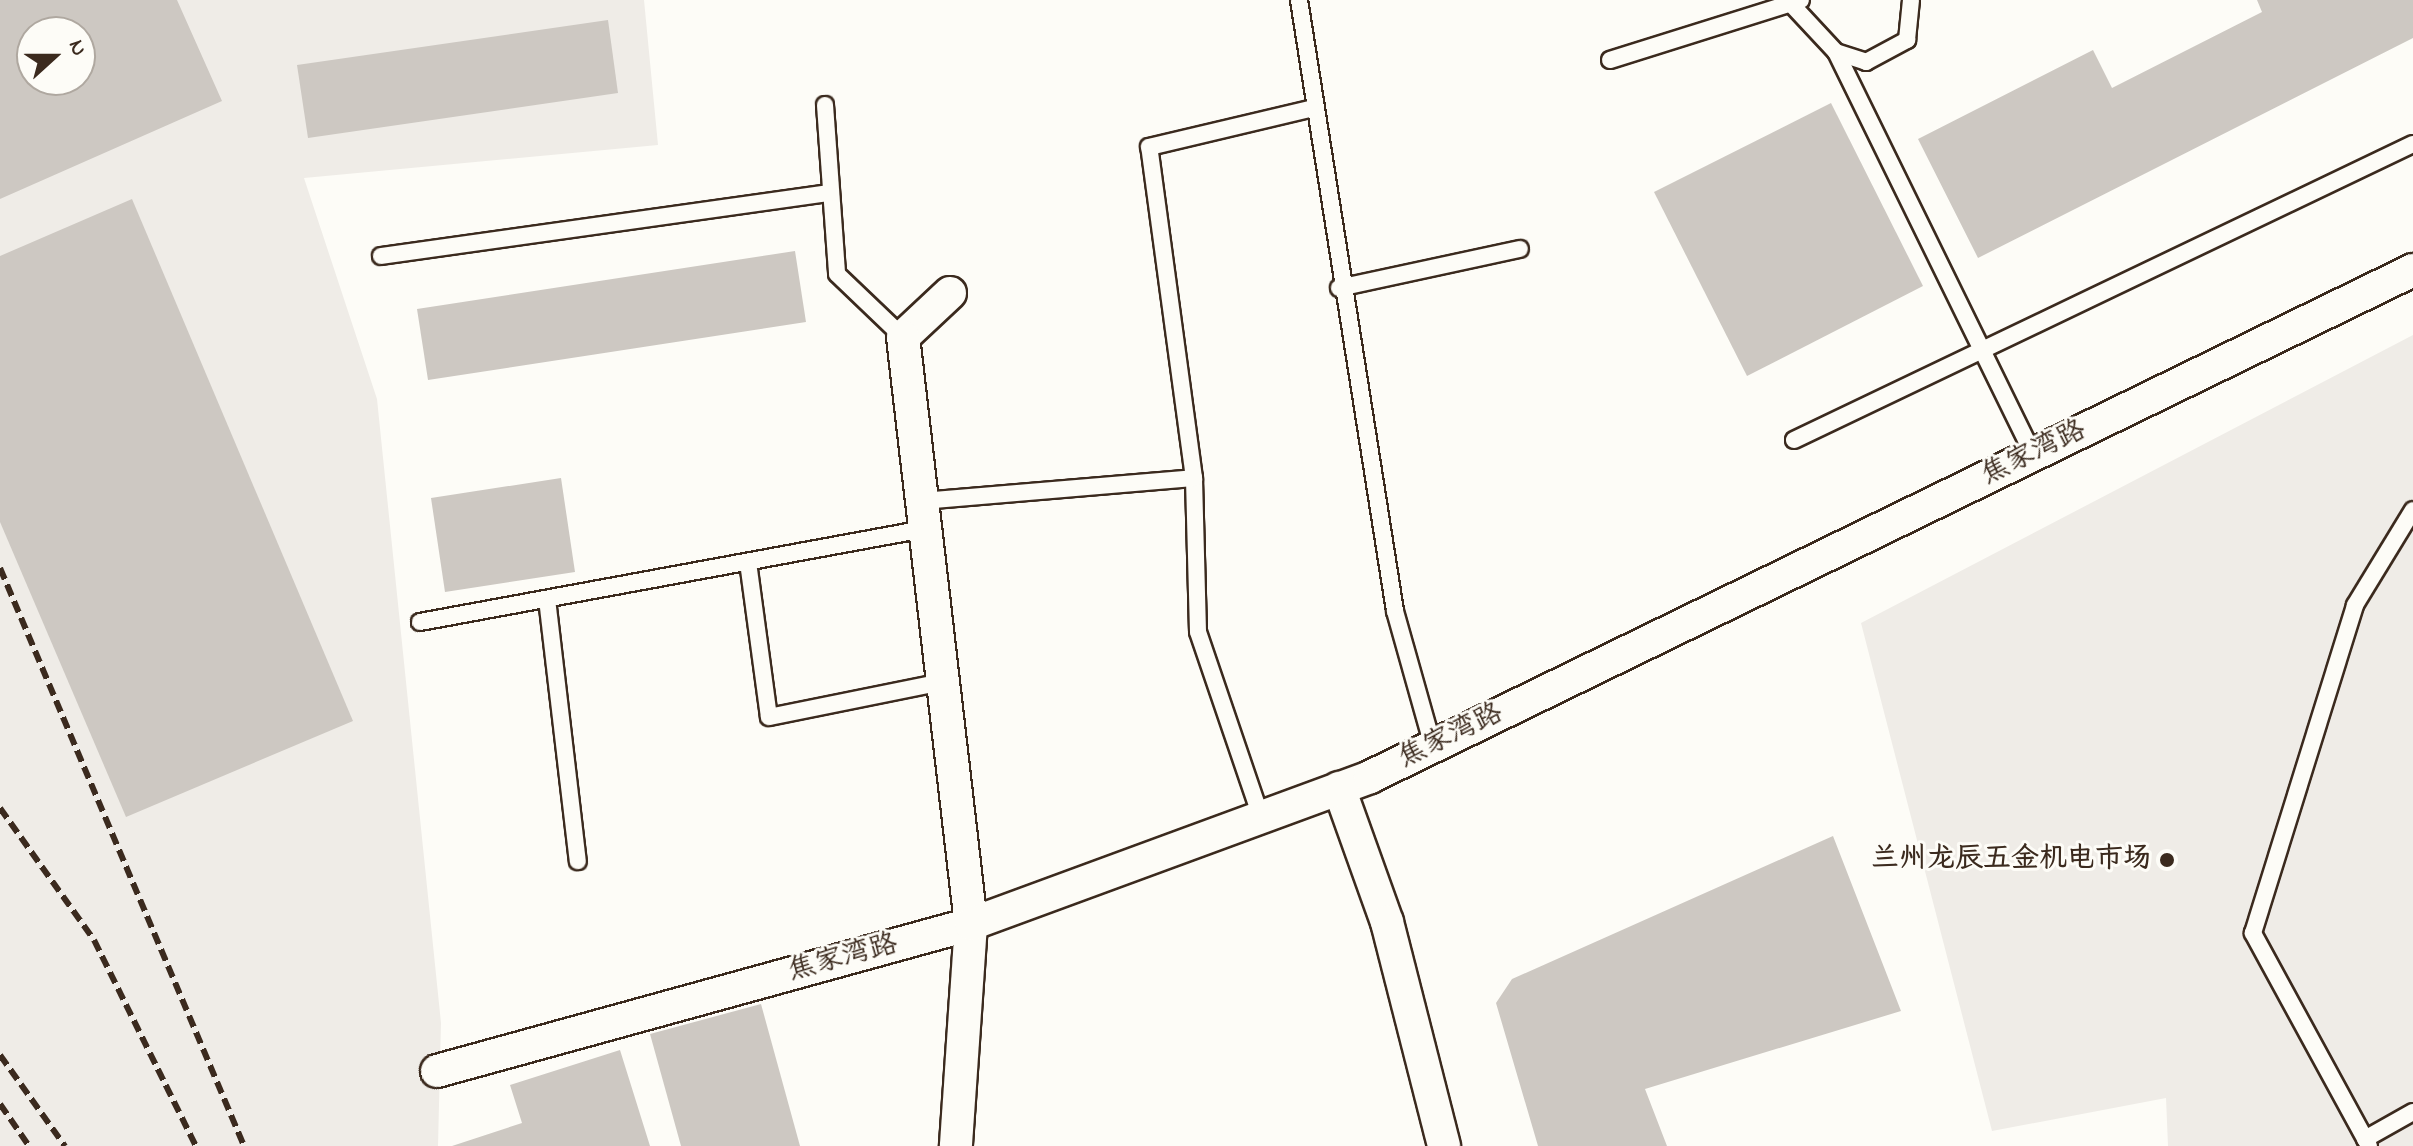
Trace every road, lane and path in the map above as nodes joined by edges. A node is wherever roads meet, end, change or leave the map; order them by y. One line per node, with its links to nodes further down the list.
1 (1299, 0): 7 (lane)
2 (1911, 0): 4 (lane)
3 (1798, 4): 4 (lane); 5 (lane)
4 (1836, 52): 16 (lane)
5 (1610, 60)
6 (825, 105): 9 (lane)
7 (1314, 108): 13 (lane); 19 (lane)
8 (2413, 144): 16 (lane)
9 (831, 193): 11 (lane); 15 (lane)
10 (1520, 249): 13 (lane)
11 (381, 256)
12 (2413, 270): 18 (street, 焦家湾路)
13 (1339, 288): 26 (lane)
14 (950, 293): 15 (street)
15 (903, 337): 21 (street)
16 (1978, 352): 17 (lane); 18 (lane)
17 (1794, 440)
18 (2033, 454): 26 (street, 焦家湾路)
19 (1194, 478): 21 (lane); 28 (lane)
20 (2413, 510): 33 (lane)
21 (922, 515): 22 (lane); 25 (street)
22 (748, 562): 23 (lane); 25 (lane)
23 (547, 599): 24 (lane); 29 (lane)
24 (420, 622)
25 (943, 682): 30 (street)
26 (1433, 746): 27 (street, 焦家湾路)
27 (1339, 788): 28 (street, 焦家湾路); 35 (street)
28 (1261, 817): 30 (street, 焦家湾路)
29 (578, 861)
30 (971, 924): 31 (street, 焦家湾路); 34 (street)
31 (437, 1071)
32 (2413, 1112): 33 (lane)
33 (2367, 1142)
34 (956, 1146)
35 (1444, 1146)

